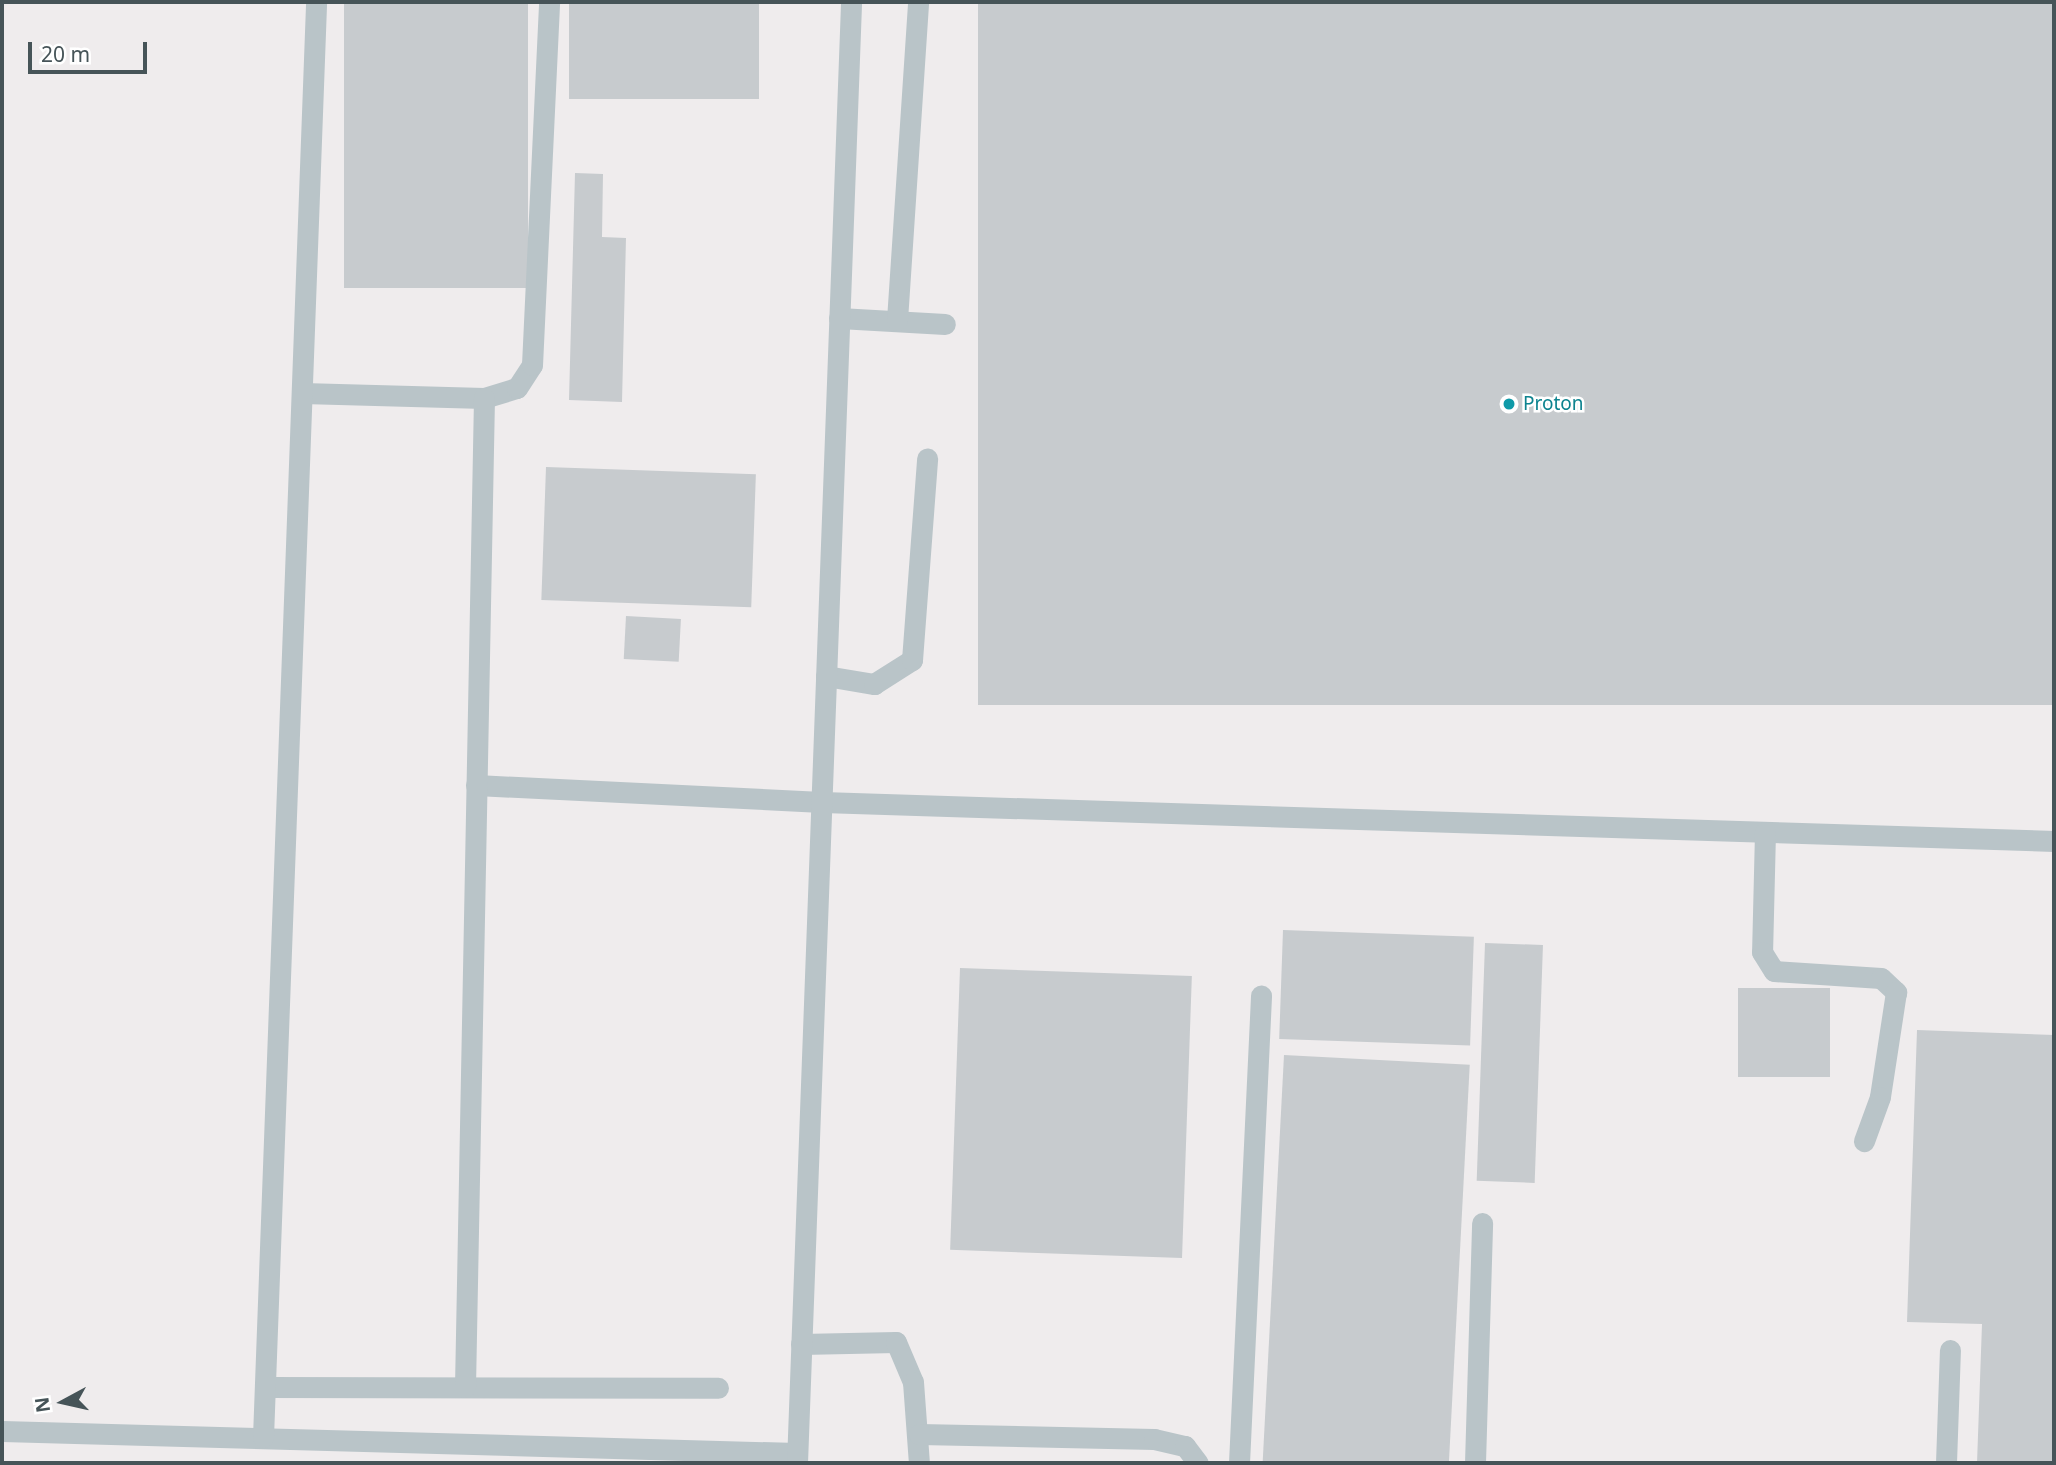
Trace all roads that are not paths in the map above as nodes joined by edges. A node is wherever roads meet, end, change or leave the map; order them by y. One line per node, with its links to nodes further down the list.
1 (316, 2): 8 (lane)
2 (550, 2): 9 (lane)
3 (851, 2): 5 (lane)
4 (918, 2): 6 (lane)
5 (839, 318): 6 (lane); 11 (lane)
6 (897, 320): 7 (lane)
7 (945, 324)
8 (302, 393): 9 (lane); 21 (lane)
9 (484, 398): 12 (lane)
10 (928, 459): 11 (lane)
11 (826, 676): 13 (lane)
12 (476, 785): 13 (lane); 22 (lane)
13 (822, 802): 14 (lane); 19 (lane)
14 (1765, 832): 15 (lane); 17 (lane)
15 (2054, 841)
16 (1261, 996): 30 (lane)
17 (1864, 1141)
18 (1482, 1223): 31 (lane)
19 (801, 1344): 25 (lane); 27 (lane)
20 (1950, 1350): 32 (lane)
21 (265, 1387): 22 (lane); 26 (lane)
22 (465, 1387): 23 (lane)
23 (718, 1388)
24 (2, 1431): 26 (lane)
25 (919, 1434): 28 (lane); 29 (lane)
26 (263, 1437): 27 (lane)
27 (797, 1458)
28 (919, 1463)
29 (1198, 1463)
30 (1238, 1463)
31 (1475, 1463)
32 (1946, 1463)

